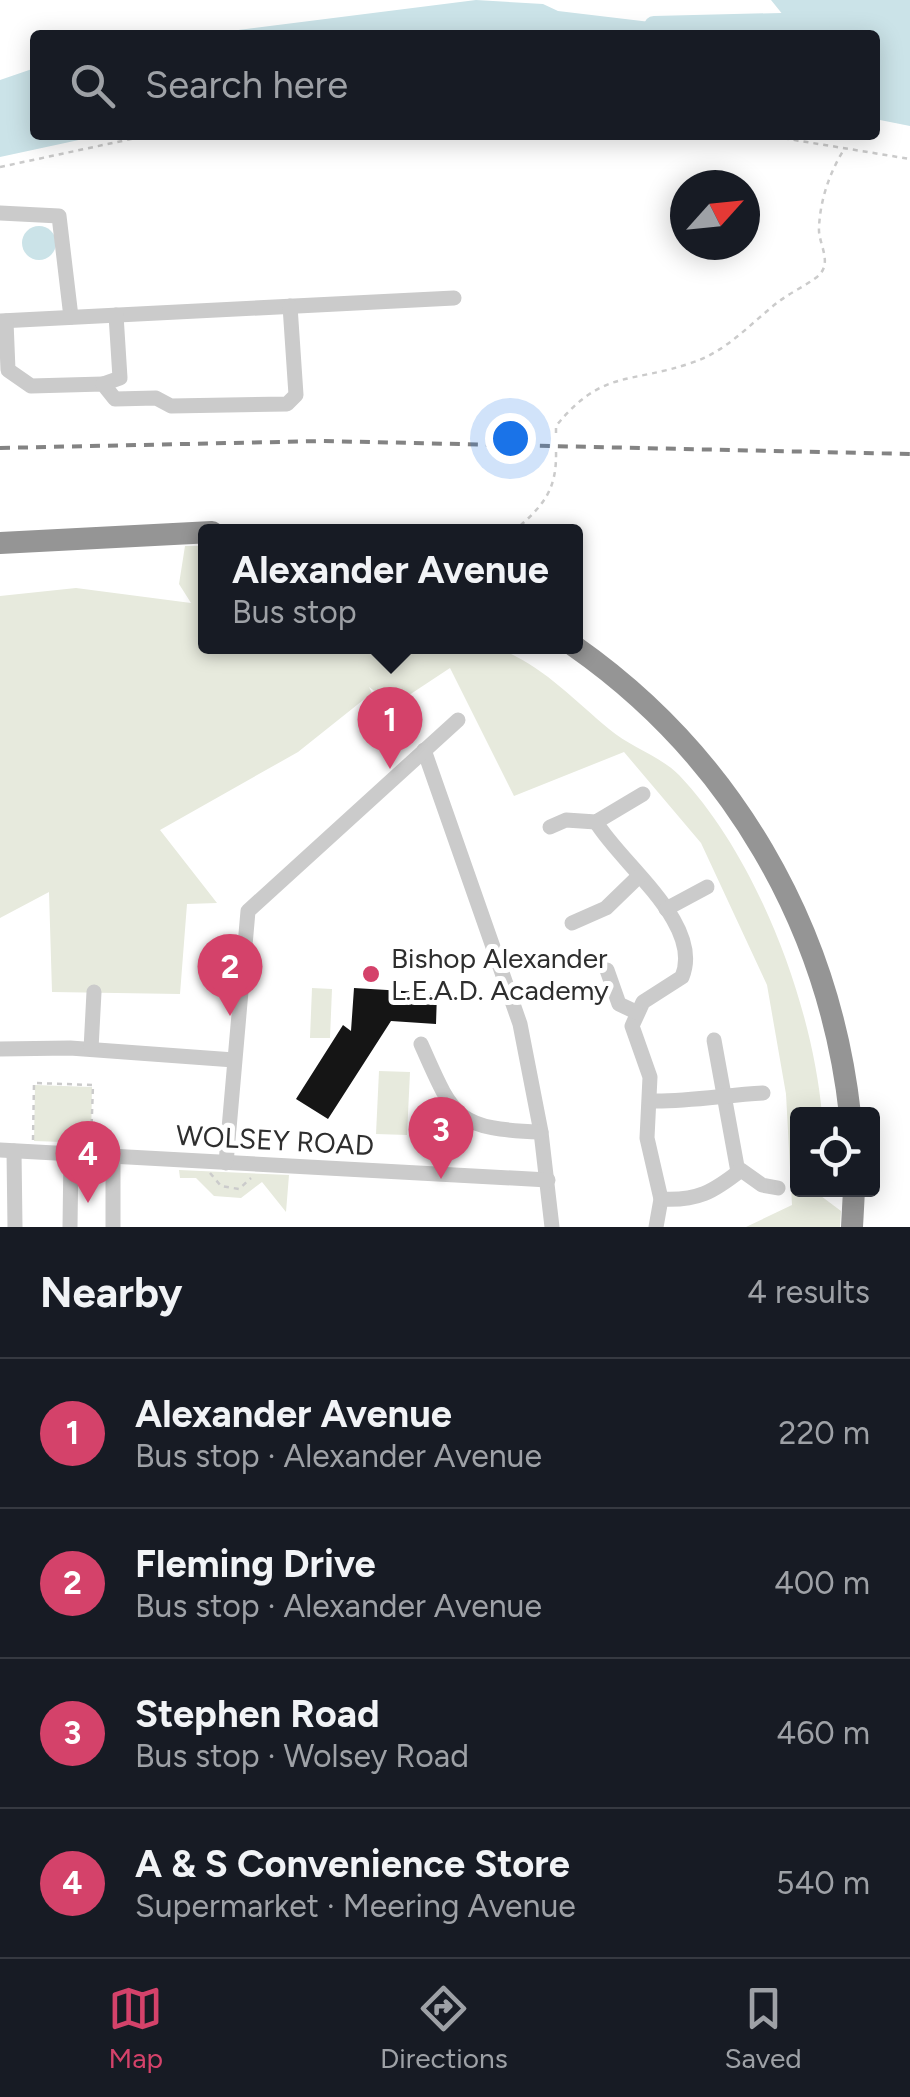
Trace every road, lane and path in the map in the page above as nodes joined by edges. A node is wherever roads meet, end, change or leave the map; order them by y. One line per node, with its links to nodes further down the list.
1 (127, 140): 5 (path)
2 (795, 140): 3 (path)
3 (845, 148): 4 (path); 13 (path)
4 (910, 159)
5 (0, 167)
6 (0, 213): 10 (street)
7 (454, 298): 8 (street)
8 (290, 306): 9 (street); 12 (street)
9 (116, 314): 10 (street); 12 (street)
10 (71, 317): 11 (street)
11 (3, 321): 12 (street)
12 (103, 384)
13 (556, 433)
14 (556, 451): 15 (path)
15 (522, 524)
16 (198, 533): 17 (highway)
17 (0, 542)
18 (583, 653): 39 (highway)
19 (458, 720): 20 (street)
20 (424, 750): 35 (street); 40 (street)
21 (642, 794): 22 (street)
22 (596, 822): 23 (street); 24 (street)
23 (550, 827)
24 (639, 876): 26 (street); 27 (street)
25 (707, 887): 26 (street)
26 (666, 909): 30 (street)
27 (572, 923)
28 (608, 970): 30 (street)
29 (94, 992): 34 (street)
30 (636, 1012): 38 (street)
31 (714, 1040): 37 (street)
32 (422, 1044): 40 (street)
33 (0, 1049): 34 (street)
34 (91, 1049): 35 (street)
35 (234, 1060): 47 (street)
36 (763, 1093): 37 (street)
37 (724, 1094): 38 (street); 49 (street)
38 (650, 1101): 53 (street)
39 (849, 1107)
40 (541, 1132): 50 (street)
41 (7, 1151): 42 (street, WOLSEY ROAD); 55 (street)
42 (32, 1151): 43 (street, WOLSEY ROAD); 44 (path)
43 (71, 1152): 44 (street, WOLSEY ROAD); 56 (street)
44 (91, 1153): 45 (street, WOLSEY ROAD)
45 (112, 1154): 46 (street, WOLSEY ROAD); 57 (street)
46 (199, 1161): 47 (street, WOLSEY ROAD); 48 (path)
47 (226, 1162): 48 (street, WOLSEY ROAD)
48 (267, 1165): 50 (street, WOLSEY ROAD)
49 (739, 1171): 51 (street); 53 (street)
50 (548, 1180): 58 (street)
51 (778, 1188)
52 (854, 1197): 54 (highway)
53 (662, 1198): 59 (street)
54 (852, 1225)
55 (15, 1227)
56 (70, 1227)
57 (113, 1227)
58 (552, 1227)
59 (656, 1227)

